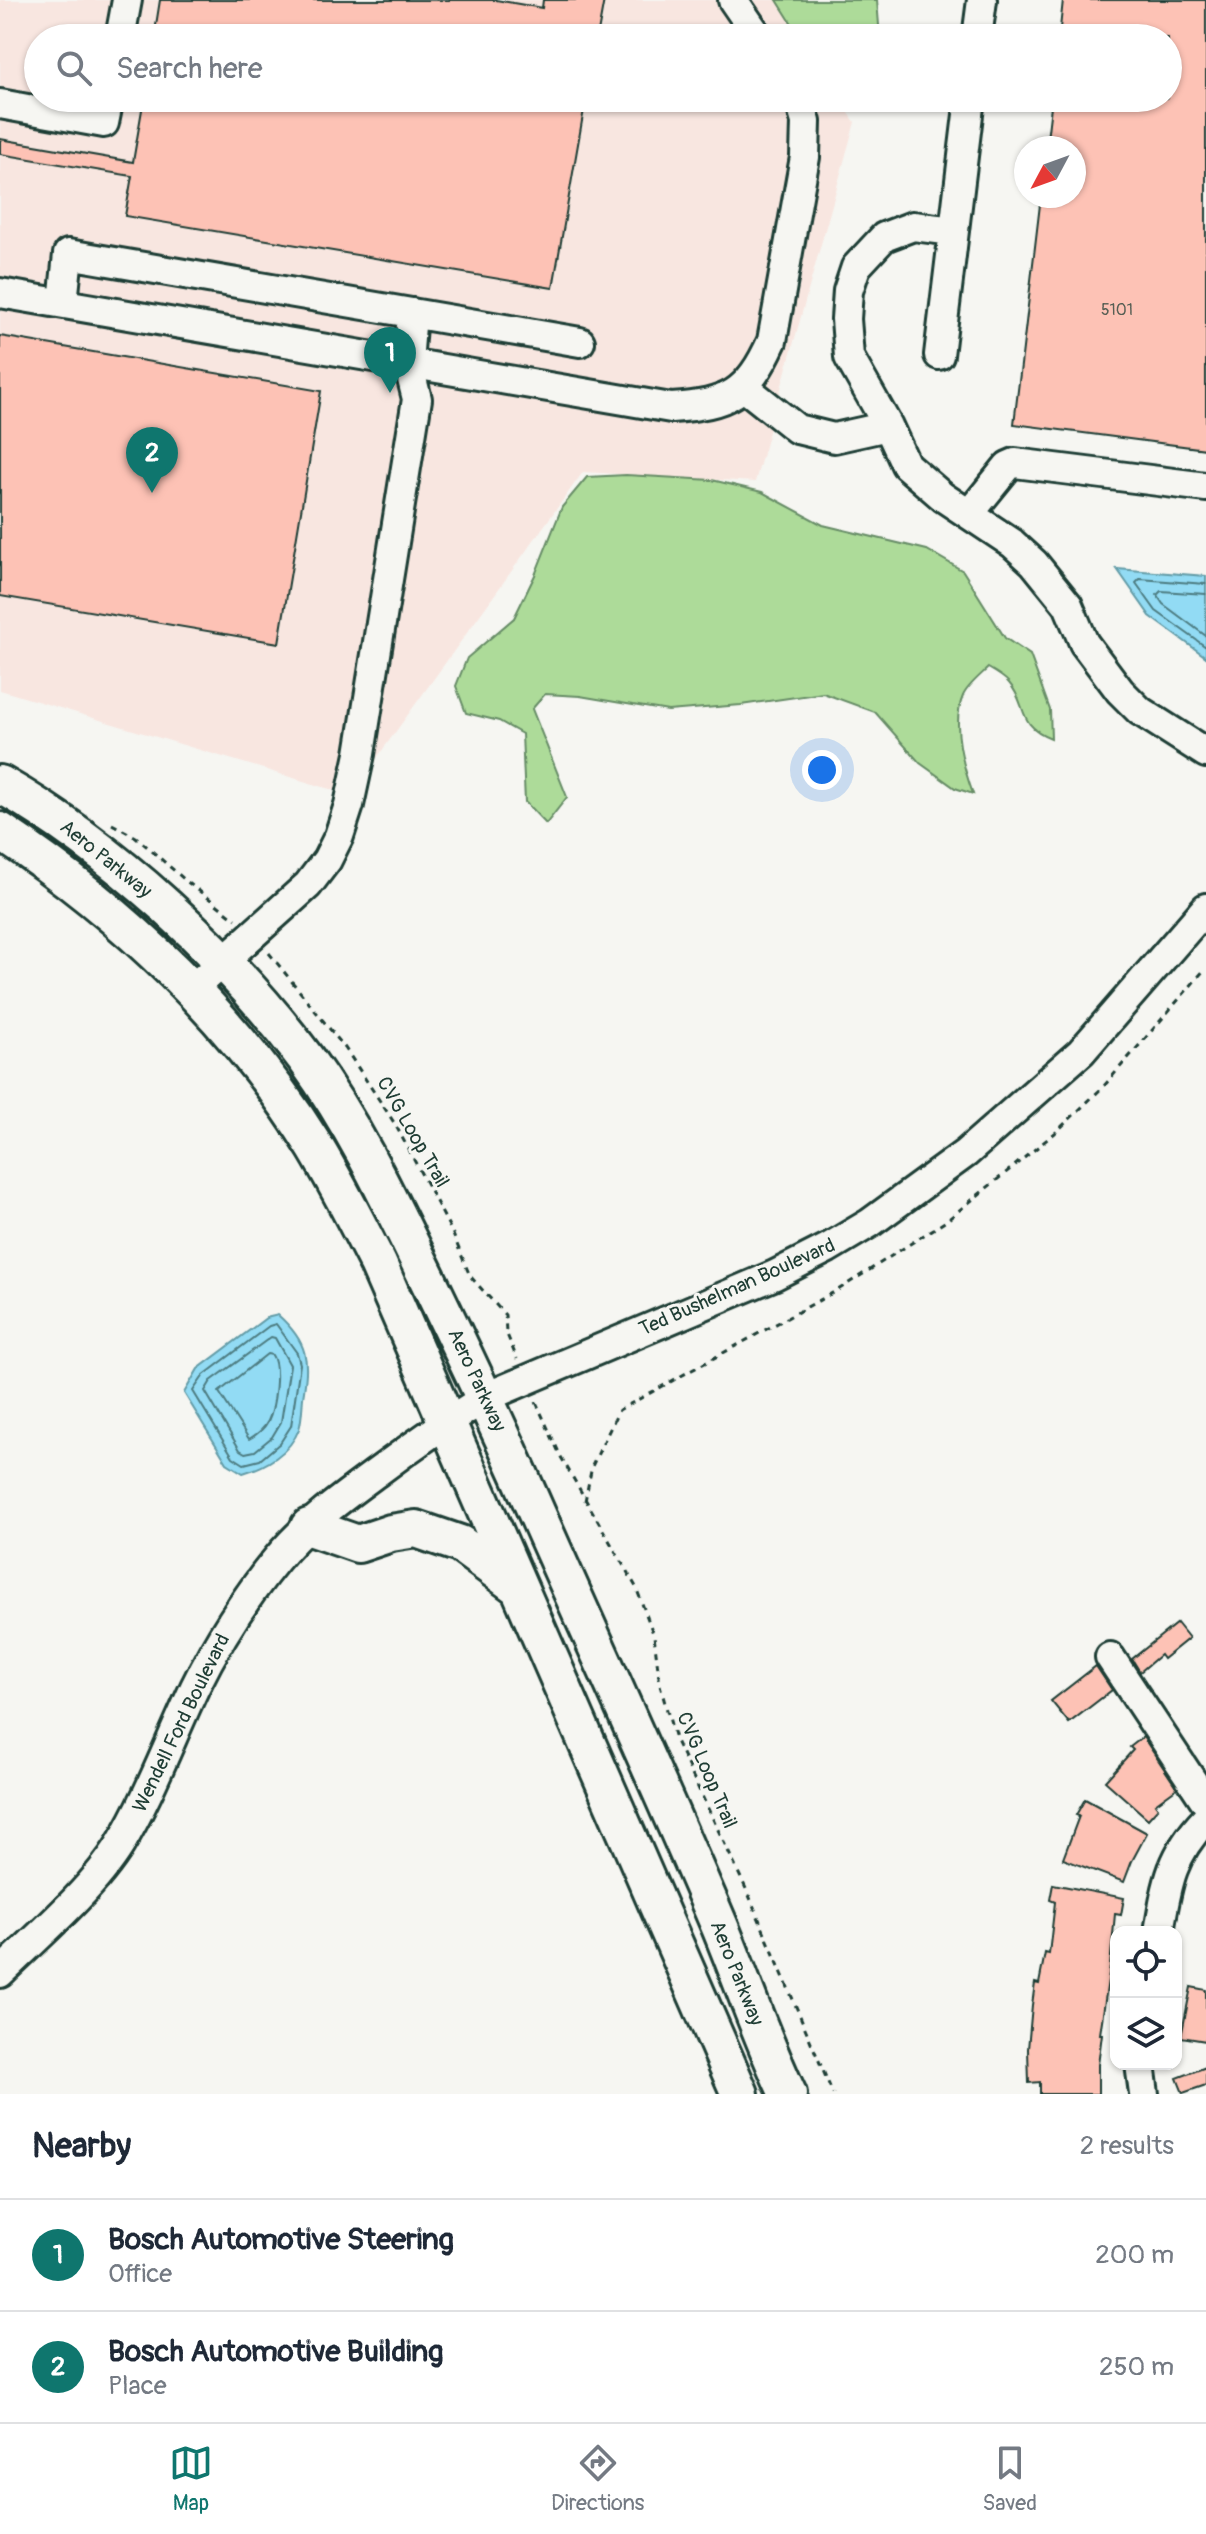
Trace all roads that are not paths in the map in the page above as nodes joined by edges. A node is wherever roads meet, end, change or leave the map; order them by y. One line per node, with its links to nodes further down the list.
1 (127, 0): 4 (street)
2 (733, 0): 5 (street)
3 (982, 0): 6 (street)
4 (123, 24)
5 (749, 24)
6 (979, 24)
7 (0, 104): 8 (street)
8 (24, 105)
9 (70, 112): 10 (street)
10 (106, 112)
11 (803, 112): 20 (street)
12 (968, 112): 13 (street)
13 (954, 231): 18 (street); 21 (street)
14 (0, 293): 15 (street)
15 (63, 303): 16 (street); 19 (street)
16 (412, 313): 17 (street); 19 (street)
17 (580, 342)
18 (939, 355)
19 (408, 363): 20 (street); 28 (street)
20 (744, 387): 21 (street)
21 (888, 426): 23 (street)
22 (1206, 487): 23 (street)
23 (969, 514): 24 (street)
24 (1206, 753)
25 (0, 784): 28 (main road, Aero Parkway)
26 (0, 831): 29 (main road, Aero Parkway)
27 (1206, 908): 30 (street, Ted Bushelman Boulevard)
28 (222, 962): 29 (street); 30 (main road, Aero Parkway)
29 (191, 990): 31 (main road, Aero Parkway)
30 (486, 1397): 31 (street, Ted Bushelman Boulevard); 41 (main road, Aero Parkway)
31 (445, 1422): 32 (street, Wendell Ford Boulevard); 33 (main road, Aero Parkway)
32 (309, 1527): 33 (main road); 38 (street, Wendell Ford Boulevard)
33 (520, 1589): 40 (main road, Aero Parkway)
34 (1110, 1657): 35 (street)
35 (1206, 1802)
36 (1206, 1819): 37 (street)
37 (1160, 1926)
38 (0, 1973)
39 (1141, 2070): 42 (street)
40 (740, 2094)
41 (788, 2094)
42 (1144, 2094)

